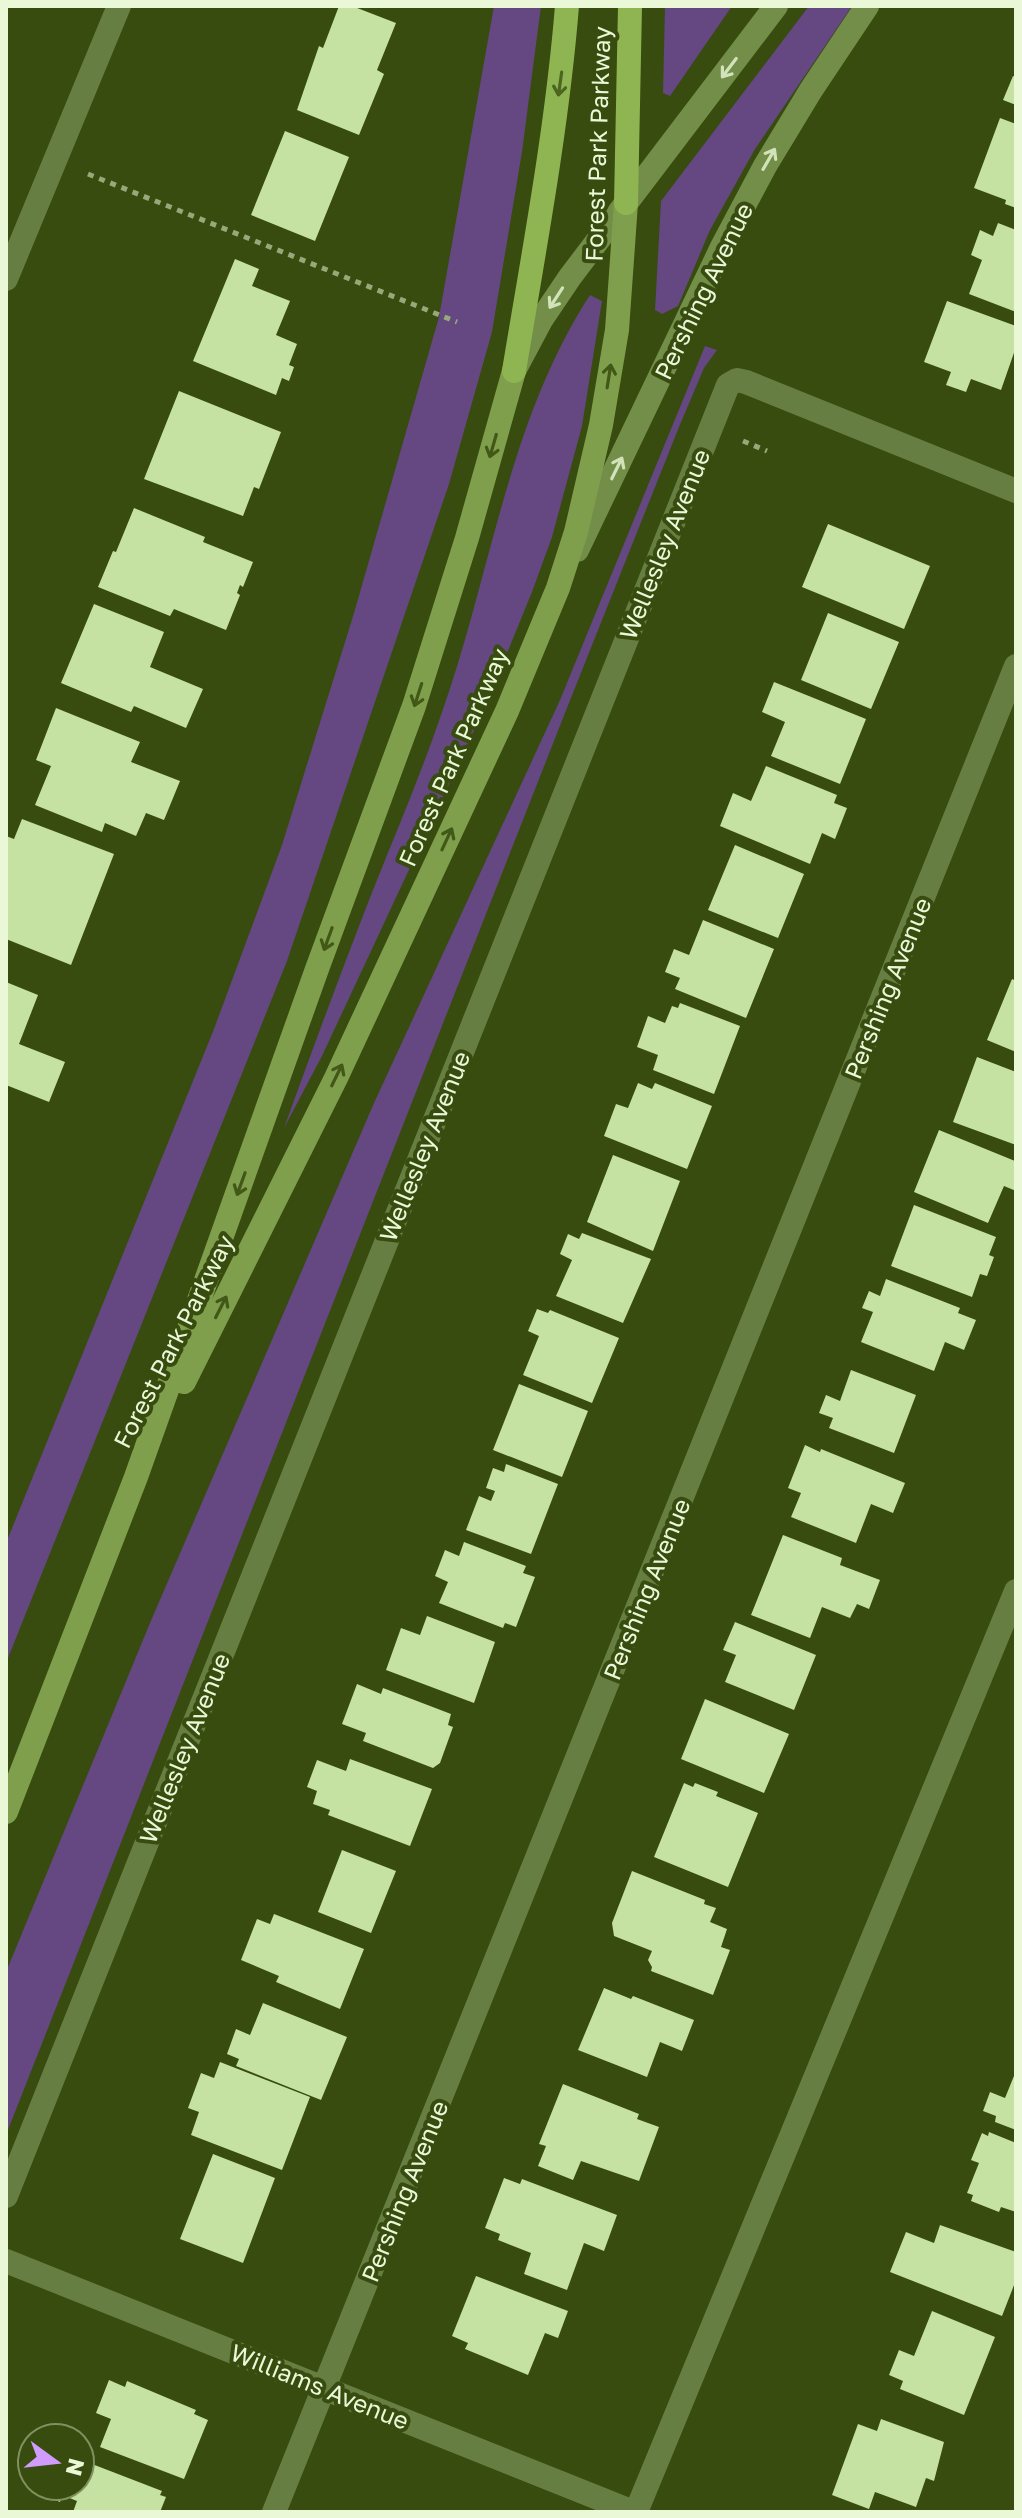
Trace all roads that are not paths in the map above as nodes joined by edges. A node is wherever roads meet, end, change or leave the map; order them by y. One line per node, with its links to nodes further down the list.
1 (119, 6): 7 (street)
2 (567, 6): 8 (highway, Forest Park Parkway, one-way to 8)
3 (630, 6): 6 (highway, Forest Park Parkway)
4 (776, 6): 6 (street, one-way to 6)
5 (867, 6): 10 (street, Pershing Avenue, one-way to 5)
6 (626, 203): 8 (street, one-way to 8); 10 (main road, Forest Park Parkway, one-way to 6)
7 (6, 279)
8 (514, 371): 12 (main road, Forest Park Parkway, one-way to 12)
9 (1016, 491): 15 (street, Wellesley Avenue)
10 (558, 588): 12 (main road, Forest Park Parkway, one-way to 10)
11 (1016, 666): 17 (street, Pershing Avenue)
12 (136, 1477): 14 (main road, Forest Park Parkway)
13 (1016, 1591): 19 (street)
14 (6, 1812)
15 (6, 2196)
16 (6, 2261): 17 (street, Williams Avenue)
17 (325, 2388): 18 (street, Pershing Avenue); 19 (street, Williams Avenue)
18 (274, 2512)
19 (634, 2512)

